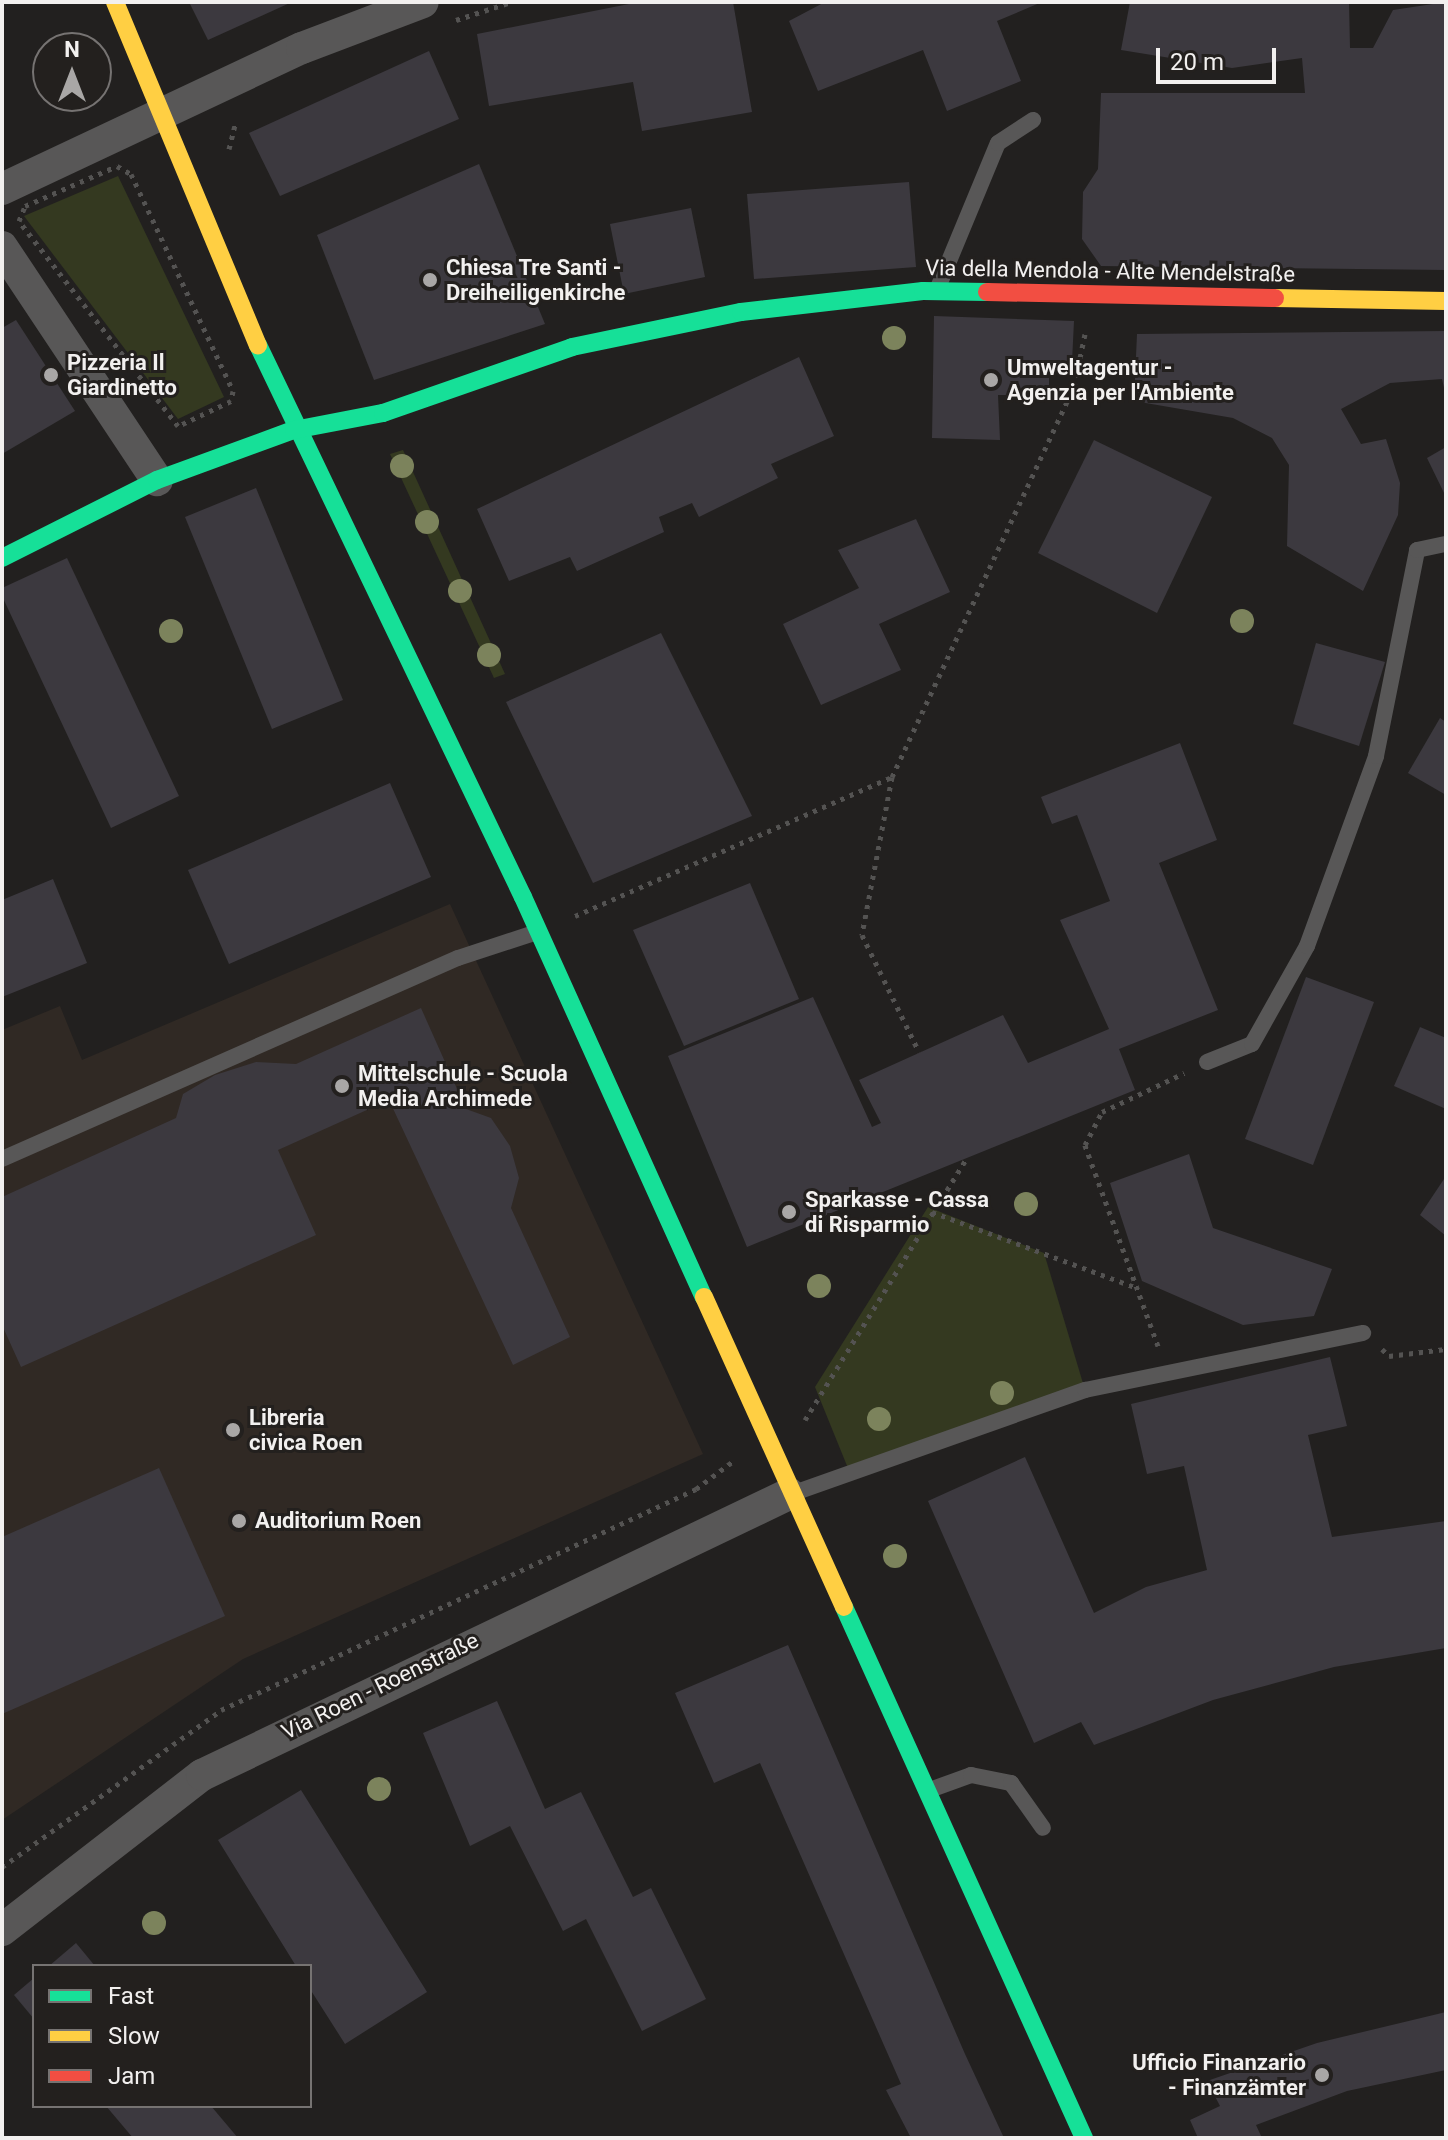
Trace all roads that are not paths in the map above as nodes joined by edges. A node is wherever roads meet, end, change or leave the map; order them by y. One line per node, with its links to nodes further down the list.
1 (115, 2): 3 (street)
2 (423, 2): 3 (street)
3 (167, 112): 5 (street); 9 (street)
4 (1033, 120): 7 (lane)
5 (2, 189)
6 (2, 247): 10 (street)
7 (937, 291): 8 (street, Via della Mendola - Alte Mendelstraße); 9 (street, Via della Mendola - Alte Mendelstraße)
8 (1446, 301)
9 (294, 430): 10 (street, Via della Mendola - Alte Mendelstraße); 13 (street)
10 (157, 480): 12 (street, Via della Mendola - Alte Mendelstraße)
11 (1446, 544): 14 (lane)
12 (2, 558)
13 (538, 932): 15 (lane); 17 (street)
14 (1207, 1062)
15 (2, 1159)
16 (1363, 1333): 17 (lane)
17 (789, 1494): 18 (street); 20 (street, Via Roen - Roenstraße)
18 (926, 1791): 19 (lane); 21 (street)
19 (1043, 1828)
20 (2, 1930)
21 (1084, 2138)

